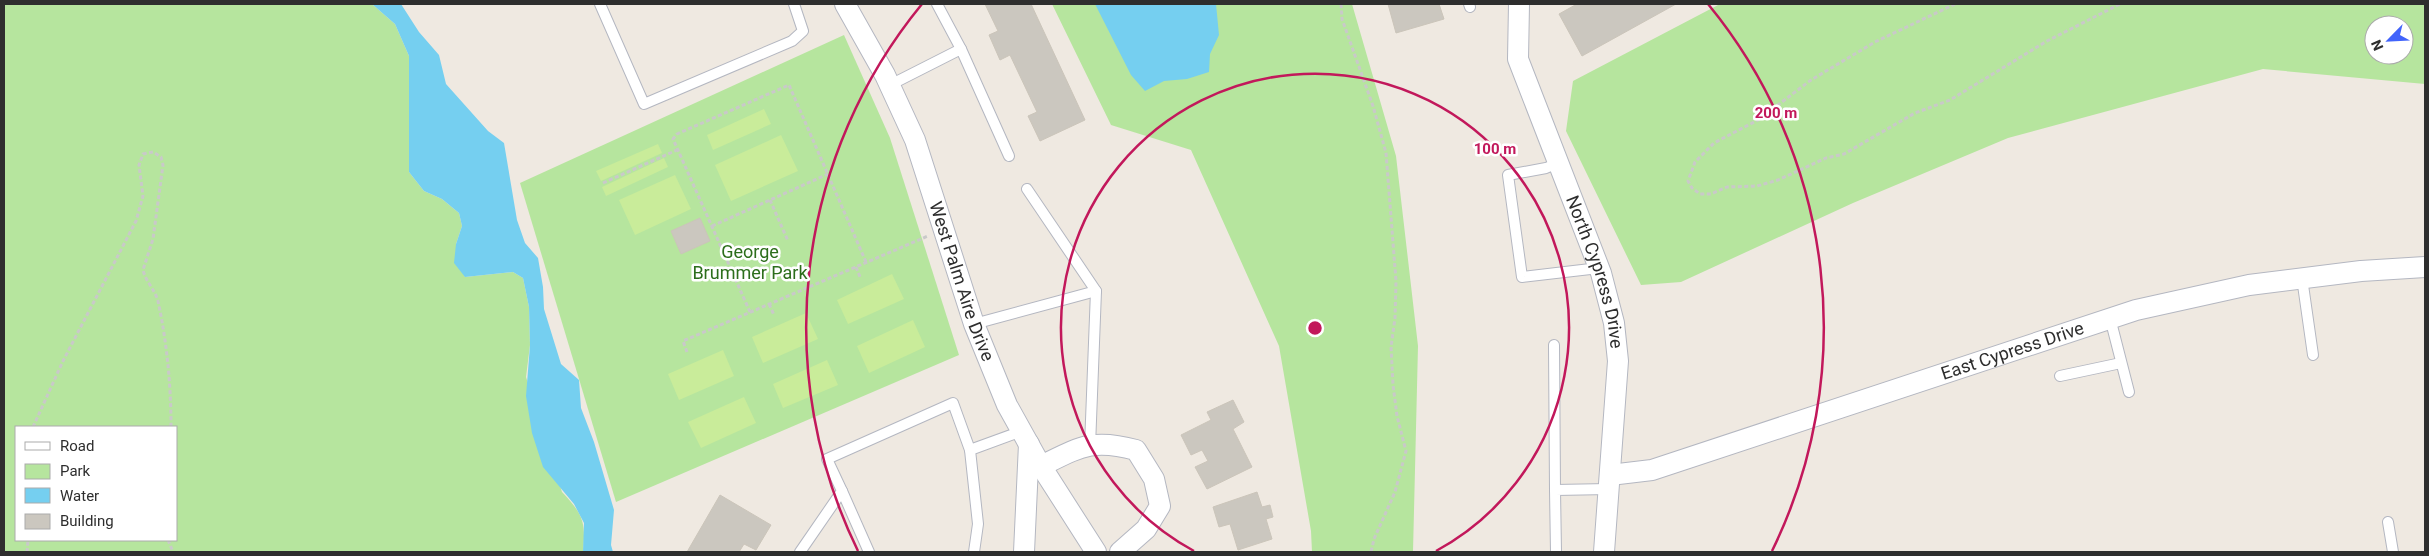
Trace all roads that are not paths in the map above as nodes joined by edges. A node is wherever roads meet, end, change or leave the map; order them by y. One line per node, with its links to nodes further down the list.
1 (600, 4): 2 (lane)
2 (794, 4)
3 (845, 4): 7 (street, West Palm Aire Drive)
4 (937, 4): 6 (lane)
5 (1519, 4): 9 (street, North Cypress Drive)
6 (961, 50): 7 (lane); 8 (lane)
7 (890, 85): 16 (street, West Palm Aire Drive)
8 (1009, 156)
9 (1558, 163): 12 (street, North Cypress Drive); 12 (lane)
10 (1027, 189): 14 (lane)
11 (2425, 267): 13 (street, East Cypress Drive)
12 (1599, 268): 26 (street, North Cypress Drive)
13 (2302, 278): 15 (street, East Cypress Drive); 18 (lane)
14 (1096, 292): 16 (lane); 23 (lane)
15 (2110, 318): 19 (lane); 26 (street, East Cypress Drive)
16 (974, 324): 22 (street, West Palm Aire Drive)
17 (1554, 345): 28 (lane)
18 (2312, 355)
19 (2121, 363): 20 (lane); 21 (lane)
20 (2060, 376)
21 (2129, 392)
22 (1025, 438): 24 (lane); 25 (street, West Palm Aire Drive); 34 (street)
23 (1090, 446): 25 (street); 35 (street)
24 (970, 450): 27 (lane); 33 (lane)
25 (1041, 466): 30 (street, West Palm Aire Drive)
26 (1609, 482): 28 (lane); 37 (street, North Cypress Drive)
27 (842, 490): 31 (lane); 32 (lane)
28 (1555, 490): 36 (lane)
29 (2388, 522): 38 (lane)
30 (1092, 551)
31 (800, 552)
32 (869, 552)
33 (974, 552)
34 (1024, 552)
35 (1120, 552)
36 (1556, 552)
37 (1604, 552)
38 (2393, 552)

